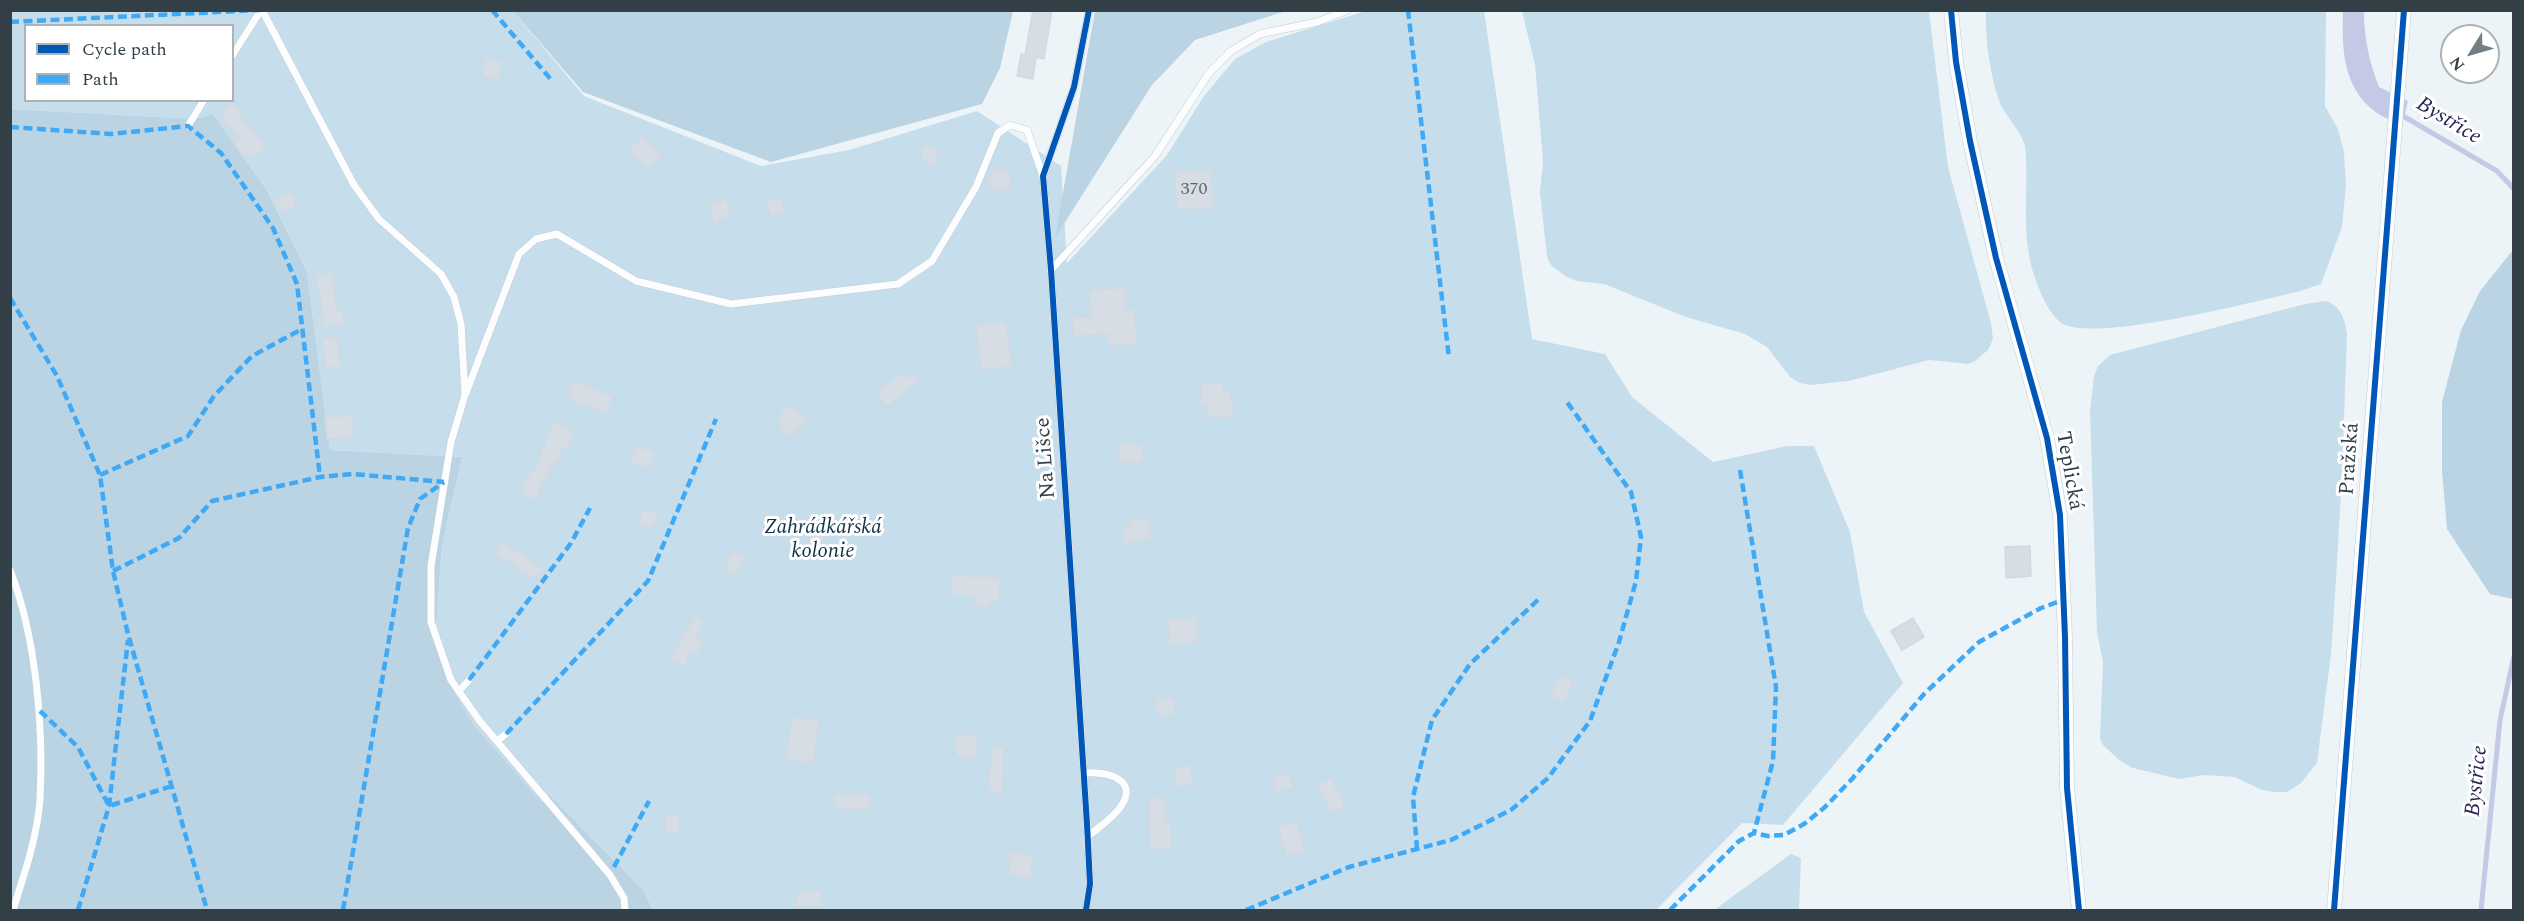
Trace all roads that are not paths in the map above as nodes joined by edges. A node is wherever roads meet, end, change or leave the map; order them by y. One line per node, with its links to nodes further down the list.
1 (262, 10): 6 (lane); 11 (lane)
2 (1089, 10): 9 (lane, Na Lišce)
3 (1348, 10): 10 (lane)
4 (1951, 10): 24 (street, Teplická)
5 (2404, 10): 25 (street, Pražská)
6 (234, 53)
7 (203, 102): 8 (lane)
8 (188, 126)
9 (1043, 176): 10 (lane, Na Lišce); 11 (lane)
10 (1051, 270): 17 (lane, Na Lišce)
11 (465, 395): 14 (lane)
12 (10, 570): 21 (lane)
13 (469, 680): 14 (lane)
14 (459, 691): 16 (lane)
15 (506, 734): 16 (lane)
16 (497, 741): 20 (lane)
17 (1083, 773): 18 (lane, Na Lišce); 18 (lane)
18 (1087, 837): 23 (lane, Na Lišce)
19 (614, 867): 20 (lane)
20 (610, 875): 22 (lane)
21 (13, 910)
22 (625, 910)
23 (1086, 910)
24 (2079, 910)
25 (2334, 910)

